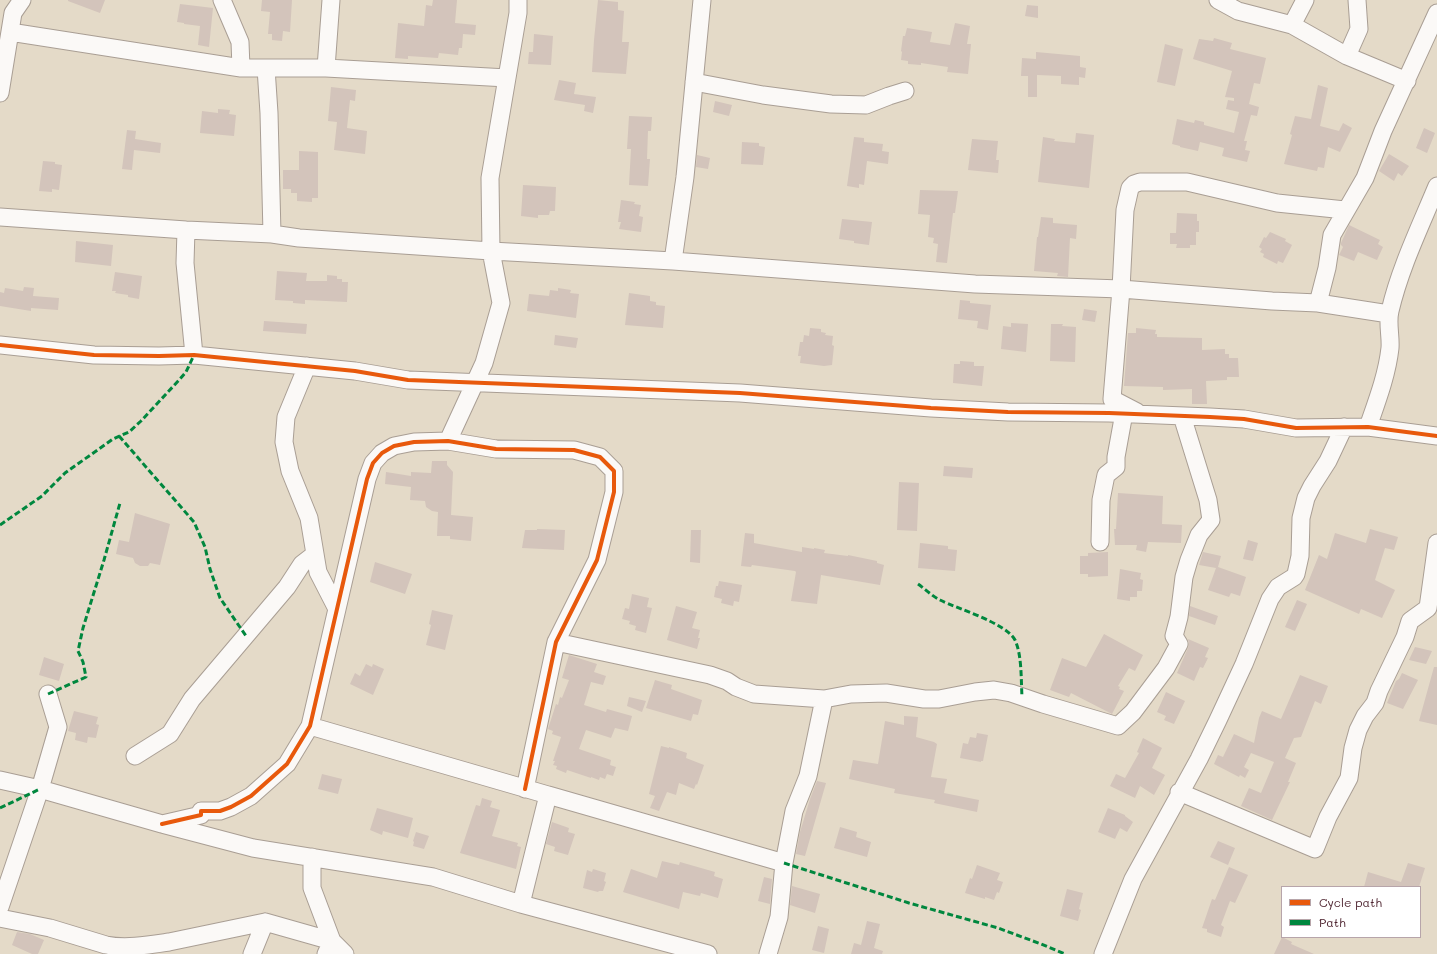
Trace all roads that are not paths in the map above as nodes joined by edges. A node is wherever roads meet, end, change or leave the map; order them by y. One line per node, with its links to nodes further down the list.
1 (22, 0): 11 (street)
2 (222, 0): 13 (street)
3 (331, 0): 15 (street)
4 (702, 0): 18 (street)
5 (1218, 0): 10 (street)
6 (1305, 0): 10 (street)
7 (1357, 0): 12 (street)
8 (515, 4): 16 (street)
9 (1437, 13): 17 (street)
10 (1292, 25): 12 (street)
11 (10, 32): 13 (street); 20 (street)
12 (1347, 56): 17 (street)
13 (242, 68): 14 (street)
14 (266, 68): 15 (street); 25 (street)
15 (326, 68): 16 (street)
16 (507, 78): 26 (street)
17 (1407, 81): 22 (street)
18 (694, 82): 19 (street); 27 (street)
19 (905, 91)
20 (0, 93)
21 (1437, 186): 30 (street)
22 (1345, 210): 28 (street); 29 (street)
23 (0, 217): 24 (street)
24 (186, 230): 25 (street); 32 (street)
25 (272, 234): 26 (street)
26 (491, 251): 27 (street); 34 (street)
27 (673, 261): 28 (street)
28 (1121, 289): 29 (street); 36 (street)
29 (1318, 303): 30 (street)
30 (1389, 314): 39 (street)
31 (3, 342): 32 (street)
32 (194, 355): 33 (street)
33 (307, 366): 34 (street); 44 (street)
34 (475, 383): 35 (street); 41 (street)
35 (1124, 414): 36 (street); 42 (street)
36 (1141, 414): 37 (street)
37 (1182, 416): 38 (street); 48 (street)
38 (1344, 427): 39 (street); 54 (street)
39 (1368, 427): 40 (street)
40 (1437, 436)
41 (448, 441): 45 (street); 46 (street)
42 (1100, 542)
43 (1437, 542): 54 (street)
44 (315, 554): 45 (street); 50 (street)
45 (337, 609): 49 (street)
46 (556, 642): 48 (street); 53 (street)
47 (48, 694): 52 (street)
48 (824, 699): 58 (street)
49 (310, 726): 53 (street); 56 (street)
50 (135, 756)
51 (0, 780): 52 (street)
52 (40, 789): 56 (street); 60 (street)
53 (524, 789): 55 (street)
54 (1179, 792): 68 (street)
55 (548, 795): 58 (street); 59 (street)
56 (162, 824): 57 (street)
57 (312, 857): 59 (street); 63 (street)
58 (784, 862): 67 (street)
59 (521, 904): 66 (street)
60 (0, 908)
61 (0, 918): 62 (street)
62 (265, 922): 63 (street); 64 (street)
63 (329, 948): 65 (street)
64 (252, 954)
65 (345, 954)
66 (708, 954)
67 (768, 954)
68 (1103, 954)

